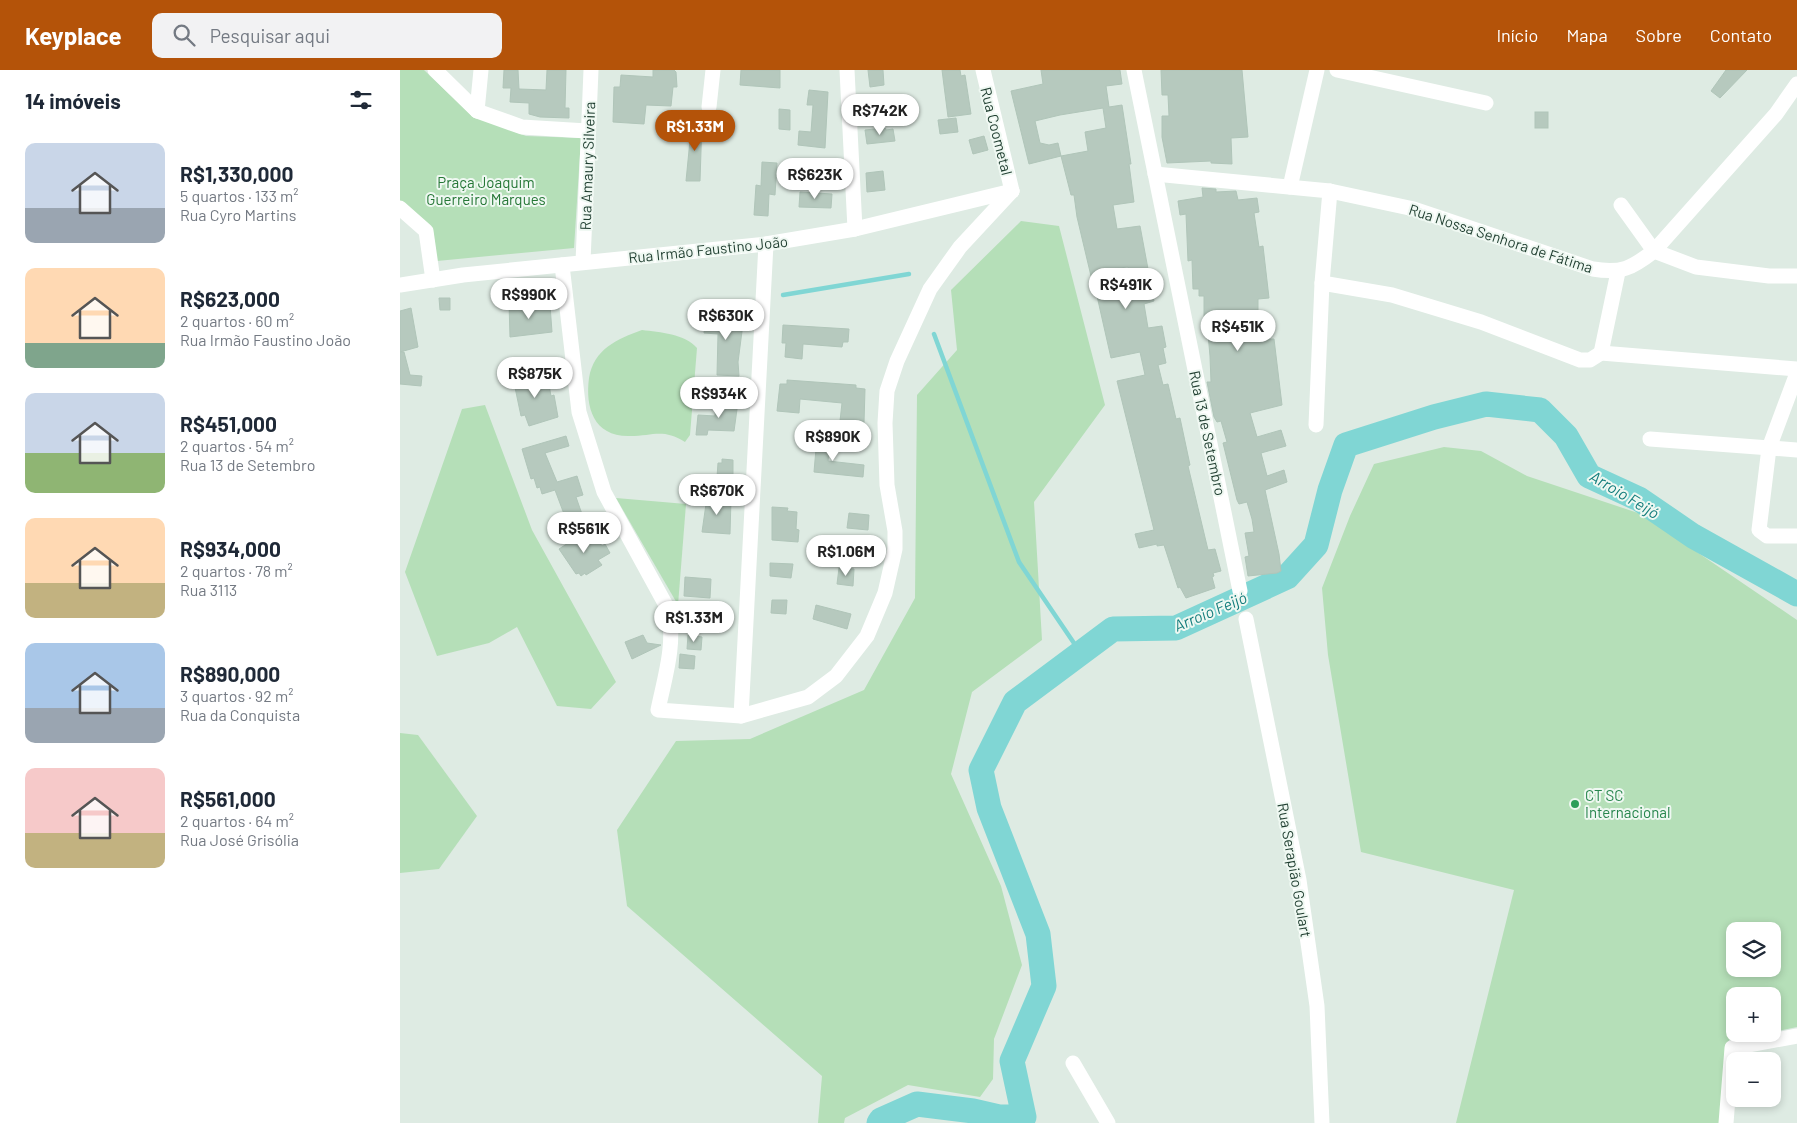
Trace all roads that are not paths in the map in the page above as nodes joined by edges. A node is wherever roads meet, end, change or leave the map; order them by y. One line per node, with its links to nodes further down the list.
1 (435, 70): 13 (street)
2 (480, 70): 13 (street)
3 (591, 70): 14 (street, Rua Amaury Silveira)
4 (713, 70): 12 (street)
5 (848, 70): 21 (street)
6 (983, 70): 17 (street, Rua Coometal)
7 (1134, 70): 15 (street, Rua 13 de Setembro)
8 (1317, 70): 16 (street)
9 (1337, 70): 11 (street)
10 (1797, 84): 23 (street)
11 (1486, 103)
12 (710, 107)
13 (477, 111): 14 (street)
14 (587, 131): 24 (street, Rua Amaury Silveira)
15 (1155, 174): 16 (street, Rua Nossa Senhora de Fátima); 38 (street, Rua 13 de Setembro)
16 (1290, 187): 18 (street, Rua Nossa Senhora de Fátima)
17 (1012, 191): 21 (street, Rua Irmão Faustino João); 40 (street)
18 (1330, 191): 26 (street, Rua Nossa Senhora de Fátima); 29 (street)
19 (1620, 205): 23 (street)
20 (400, 208): 28 (street)
21 (855, 229): 22 (street, Rua Irmão Faustino João)
22 (766, 244): 24 (street, Rua Irmão Faustino João); 40 (street)
23 (1654, 251): 26 (street); 27 (street)
24 (584, 262): 25 (street, Rua Irmão Faustino João)
25 (562, 264): 28 (street, Rua Irmão Faustino João); 40 (street)
26 (1618, 272): 31 (street)
27 (1797, 276)
28 (433, 280): 30 (street, Rua Irmão Faustino João)
29 (1322, 283): 31 (street); 33 (street)
30 (400, 285)
31 (1602, 353): 32 (street)
32 (1797, 371): 35 (street)
33 (1316, 425)
34 (1650, 439): 35 (street)
35 (1769, 448): 36 (street); 37 (street)
36 (1797, 450)
37 (1797, 536)
38 (1240, 591)
39 (1246, 619): 44 (street, Rua Serapião Goulart)
40 (741, 716)
41 (1797, 1036): 45 (street)
42 (1073, 1064): 43 (street)
43 (1108, 1123)
44 (1322, 1123)
45 (1726, 1123)

